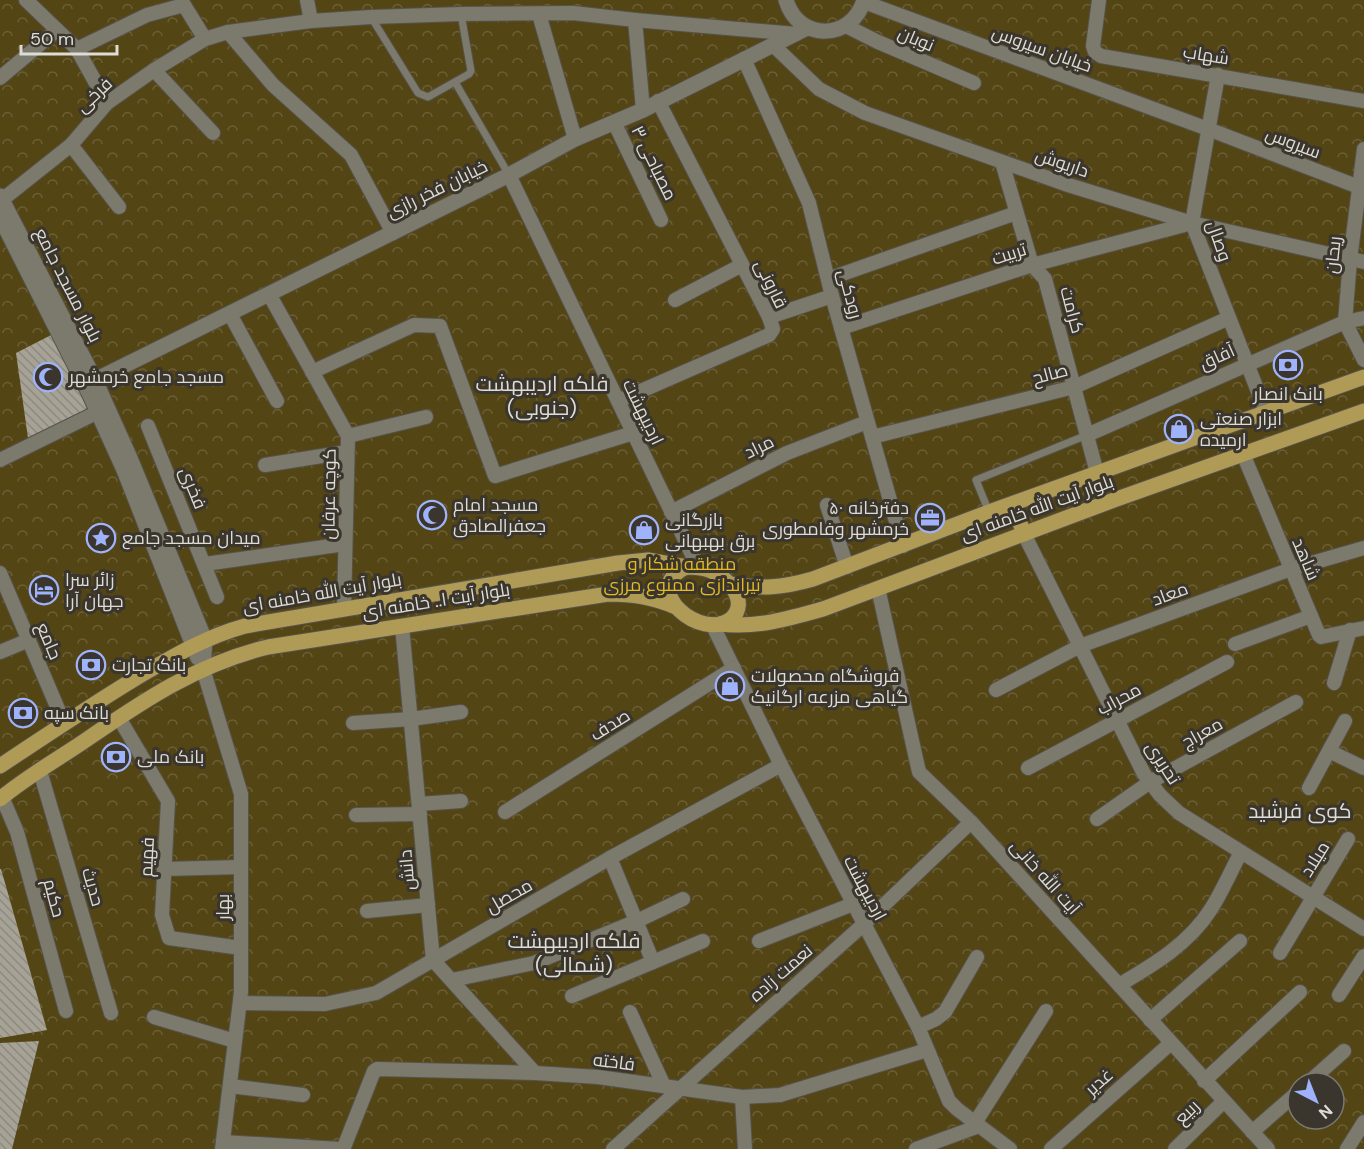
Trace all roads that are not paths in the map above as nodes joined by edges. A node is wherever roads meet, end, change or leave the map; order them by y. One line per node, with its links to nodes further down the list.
1 (307, 0): 13 (street)
2 (505, 0): 8 (street)
3 (786, 0): 16 (main road)
4 (1099, 0): 23 (street, شهاب)
5 (864, 1): 14 (main road); 32 (street, خیابان سیروس)
6 (32, 2): 15 (street)
7 (575, 6): 10 (street, فرخی); 12 (street, فرخی)
8 (520, 13): 9 (street, فرخی); 10 (street, فرخی)
9 (461, 14): 11 (street, فرخی); 25 (lane)
10 (538, 14): 34 (street)
11 (371, 18): 13 (street, فرخی); 25 (lane)
12 (635, 20): 16 (street, فرخی); 30 (street)
13 (311, 21): 17 (street, فرخی)
14 (846, 26): 16 (main road); 26 (street, نوبان)
15 (57, 30): 20 (street); 24 (street)
16 (801, 31): 19 (main road, خیابان فخر رازی)
17 (228, 32): 18 (street, فرخی); 46 (street)
18 (205, 39): 20 (street); 22 (street, فرخی)
19 (773, 45): 21 (main road, خیابان فخر رازی); 37 (street, داریوش)
20 (76, 49): 29 (street)
21 (744, 59): 27 (main road, خیابان فخر رازی); 50 (street, رودکی)
22 (154, 70): 29 (street, فرخی); 33 (street)
23 (1218, 75): 28 (street, شهاب); 32 (street, وصال)
24 (0, 78)
25 (455, 82): 38 (lane)
26 (974, 83)
27 (658, 101): 30 (main road, خیابان فخر رازی); 48 (street, قارونی)
28 (1364, 101)
29 (107, 103): 35 (street, فرخی)
30 (643, 110): 31 (main road, خیابان فخر رازی)
31 (614, 122): 34 (main road, خیابان فخر رازی); 44 (street, مصباحی ۳)
32 (1209, 129): 39 (street, سیروس); 45 (street, وصال)
33 (213, 133)
34 (575, 139): 38 (main road, خیابان فخر رازی)
35 (71, 145): 40 (street, فرخی); 41 (street)
36 (1364, 149): 39 (street, ریحان)
37 (1002, 162): 42 (street, کرامت); 45 (street, داریوش)
38 (509, 175): 46 (main road, خیابان فخر رازی); 67 (street, اردیبهشت)
39 (1361, 188): 47 (street, ریحان)
40 (1, 199): 64 (main road, بلوار مسجد جامع)
41 (119, 207)
42 (1016, 213): 49 (street, کرامت); 50 (street)
43 (0, 217): 64 (main road, بلوار مسجد جامع)
44 (661, 220)
45 (1192, 224): 47 (street, داریوش); 49 (street, تربیت); 56 (street, وصال)
46 (393, 233): 51 (main road, خیابان فخر رازی)
47 (1357, 261): 58 (street, ریحان)
48 (742, 265): 53 (street); 55 (street, قارونی)
49 (1032, 265): 59 (street, تربیت); 65 (street, کرامت)
50 (828, 279): 52 (street, رودکی)
51 (269, 294): 54 (main road, خیابان فخر رازی); 62 (street, کوچه عرفان)
52 (832, 296): 55 (street); 59 (street, رودکی)
53 (675, 300)
54 (230, 314): 64 (main road, خیابان فخر رازی); 66 (street)
55 (769, 317): 67 (street, قارونی)
56 (1228, 318): 61 (street, وصال); 65 (street, صالح)
57 (1364, 318): 58 (street, آفاق)
58 (1345, 322): 60 (street); 61 (street, آفاق)
59 (841, 328): 72 (street, رودکی)
60 (1364, 360)
61 (1248, 363): 70 (street, وصال); 75 (street, آفاق)
62 (312, 372): 74 (street); 76 (street, کوچه عرفان)
63 (1364, 377): 70 (main road, بلوار آیت الله خامنه ای)
64 (90, 383): 69 (main road, بلوار مسجد جامع); 106 (main road, بلوار مسجد جامع)
65 (1074, 387): 75 (street, کرامت); 77 (street, صالح)
66 (277, 401)
67 (618, 401): 74 (street, اردیبهشت)
68 (1364, 411): 79 (main road, بلوار آیت الله خامنه ای)
69 (98, 412): 80 (street); 106 (main road, بلوار مسجد جامع)
70 (1266, 412): 82 (main road, بلوار آیت الله خامنه ای)
71 (426, 417): 76 (street)
72 (867, 422): 77 (street, رودکی); 85 (street, مراد)
73 (148, 426): 91 (street, فخری)
74 (633, 433): 85 (street, اردیبهشت)
75 (1087, 435): 82 (street, کرامت); 86 (lane)
76 (348, 436): 78 (street, کوچه عرفان)
77 (872, 437): 89 (street, رودکی)
78 (347, 452): 81 (street); 88 (street, کوچه عرفان)
79 (1243, 454): 87 (main road, بلوار آیت الله خامنه ای); 94 (street, شاهد)
80 (0, 460)
81 (265, 465)
82 (1098, 473): 83 (main road, بلوار آیت الله خامنه ای)
83 (1012, 504): 86 (main road, بلوار آیت الله خامنه ای); 87 (main road)
84 (827, 505): 93 (street)
85 (671, 512): 92 (street, اردیبهشت)
86 (989, 512): 89 (main road, بلوار آیت الله خامنه ای)
87 (1024, 534): 97 (main road, بلوار آیت الله خامنه ای); 108 (street, تحریری)
88 (345, 544): 91 (street); 99 (street, کوچه عرفان)
89 (903, 546): 93 (main road, بلوار آیت الله خامنه ای)
90 (1364, 548): 94 (street, معاد)
91 (205, 564): 98 (street, فخری)
92 (692, 567): 96 (main road); 99 (main road, بلوار آیت الله خامنه ای); 100 (main road)
93 (847, 567): 96 (main road, بلوار آیت الله خامنه ای)
94 (1291, 569): 101 (street, شاهد); 108 (street, معاد)
95 (0, 573): 105 (street, جامع)
96 (730, 584): 102 (main road)
97 (878, 588): 102 (main road, بلوار آیت الله خامنه ای); 137 (street, آیت الله خانی)
98 (217, 597)
99 (344, 608): 106 (main road, بلوار آیت الله خامنه ای)
100 (676, 608): 102 (main road); 103 (main road, بلوار آیت ا.. خامنه ای)
101 (1311, 616): 104 (street, شاهد); 107 (street)
102 (716, 624): 111 (street, اردیبهشت)
103 (402, 626): 112 (main road, بلوار آیت ا.. خامنه ای); 118 (street, دانش)
104 (1357, 629): 113 (street)
105 (29, 640): 109 (street); 121 (street, جامع)
106 (198, 643): 112 (main road, بلوار مسجد جامع); 121 (main road, بلوار آیت الله خامنه ای)
107 (1235, 644)
108 (1080, 646): 114 (street, معاد); 119 (street, تحریری)
109 (0, 652)
110 (1227, 662): 119 (street, محراب)
111 (734, 668): 124 (street, اردیبهشت); 134 (street, صدف)
112 (203, 669): 117 (main road); 141 (street, بهار)
113 (1334, 683)
114 (996, 690)
115 (1296, 702): 129 (street, معراج)
116 (461, 712): 118 (street)
117 (119, 718): 128 (main road); 142 (street, فهیم)
118 (411, 719): 122 (street); 133 (street, دانش)
119 (1118, 720): 126 (street, محراب); 129 (street, تحریری)
120 (1345, 721): 123 (street)
121 (64, 723): 125 (main road, بلوار آیت الله خامنه ای)
122 (353, 723)
123 (1329, 751): 127 (street); 130 (street)
124 (781, 765): 140 (street, محصل); 145 (street, اردیبهشت)
125 (0, 766)
126 (1028, 768)
127 (1364, 768)
128 (40, 771): 131 (main road); 169 (street, حدیث)
129 (1150, 782): 136 (street, معراج); 139 (street, تحریری)
130 (1309, 789)
131 (1, 798): 166 (street, حکیم)
132 (461, 801): 133 (street)
133 (419, 809): 135 (street); 146 (street, دانش)
134 (505, 812)
135 (356, 815)
136 (1097, 819)
137 (971, 822): 149 (street, نعمت زاده); 161 (street, آیت الله خانی)
138 (1348, 839): 143 (street, میلاد)
139 (1241, 852): 143 (street, تحریری); 161 (street)
140 (610, 858): 148 (street); 158 (street, محصل)
141 (241, 867): 142 (street); 154 (street, بهار)
142 (164, 869): 154 (street, فهیم)
143 (1313, 897): 150 (street, تحریری); 155 (street, میلاد)
144 (683, 899): 148 (street)
145 (853, 904): 149 (street, اردیبهشت); 153 (street)
146 (428, 905): 147 (street); 158 (street, دانش)
147 (368, 910)
148 (636, 921): 159 (street); 160 (street)
149 (864, 924): 172 (street, اردیبهشت); 182 (street, نعمت زاده)
150 (1364, 929)
151 (1240, 940): 171 (street)
152 (703, 941): 159 (street)
153 (759, 941)
154 (241, 948): 165 (street, بهار)
155 (1280, 952)
156 (1364, 956): 163 (street)
157 (977, 957): 172 (street)
158 (433, 960): 160 (street); 165 (street, محصل)
159 (654, 962): 164 (street)
160 (452, 980): 178 (street)
161 (1119, 985): 171 (street, آیت الله خانی)
162 (1300, 992): 179 (street)
163 (1340, 995)
164 (572, 996)
165 (240, 1003): 173 (street, بهار)
166 (66, 1011)
167 (1046, 1011): 188 (street)
168 (630, 1012): 181 (street)
169 (111, 1013)
170 (154, 1017): 173 (street)
171 (1150, 1020): 174 (street, آیت الله خانی)
172 (918, 1027): 175 (street, اردیبهشت)
173 (235, 1041): 180 (street, بهار)
174 (1171, 1043): 179 (street, آیت الله خانی); 197 (street, غدیر)
175 (927, 1050): 184 (street, فاخته); 188 (street, اردیبهشت)
176 (1344, 1051): 177 (street)
177 (1322, 1071)
178 (535, 1073): 181 (street, فاخته); 193 (street, فاخته)
179 (1204, 1081): 185 (street, آیت الله خانی)
180 (230, 1086): 183 (street); 190 (street, بهار)
181 (664, 1086): 182 (street, فاخته)
182 (680, 1088): 184 (street, فاخته); 194 (street, نعمت زاده)
183 (303, 1095)
184 (742, 1097): 195 (street)
185 (1224, 1101): 189 (street, آیت الله خانی); 198 (street, ربیع)
186 (1286, 1102): 189 (street)
187 (1364, 1122): 200 (street)
188 (977, 1125): 191 (street, اردیبهشت); 196 (street)
189 (1252, 1131): 199 (street, آیت الله خانی)
190 (223, 1145): 192 (street, فاخته)
191 (1000, 1146)
192 (318, 1148): 193 (street, فاخته)
193 (340, 1149)
194 (612, 1149)
195 (744, 1149)
196 (916, 1149)
197 (1051, 1149)
198 (1174, 1149)
199 (1268, 1149)
200 (1347, 1149)

